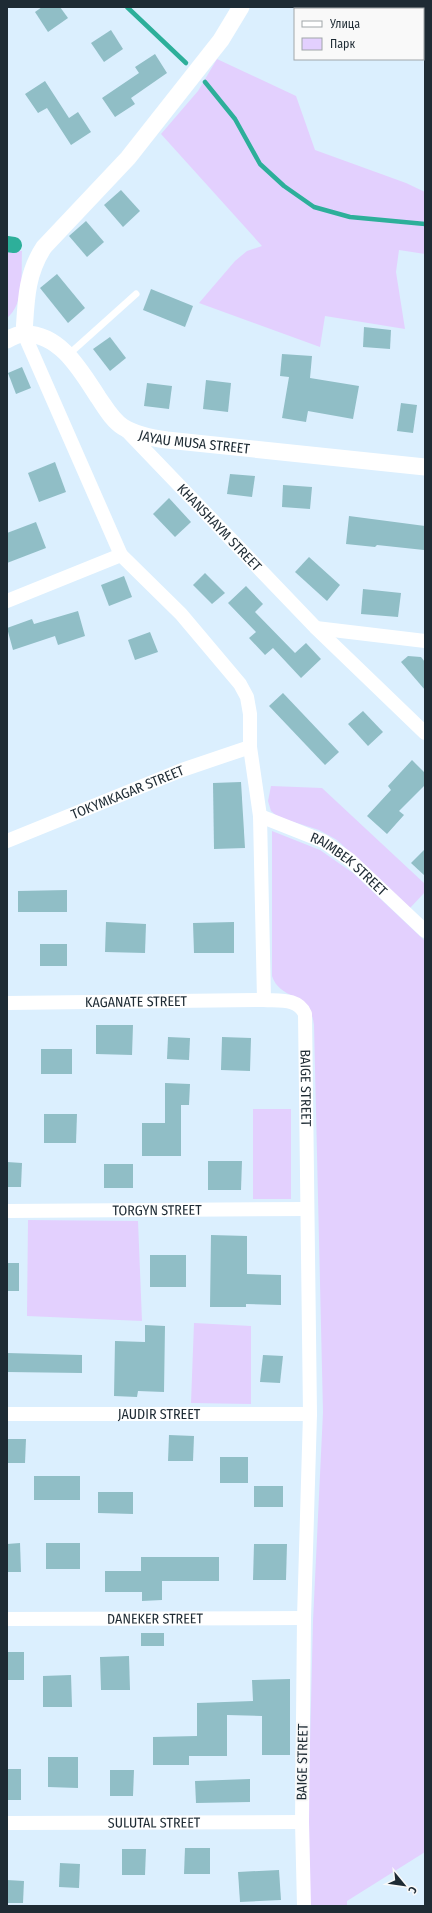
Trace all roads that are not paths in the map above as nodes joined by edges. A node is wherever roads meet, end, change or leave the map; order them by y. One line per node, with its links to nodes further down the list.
1 (241, 7): 3 (street)
2 (136, 294): 5 (lane)
3 (24, 334): 4 (street); 5 (street, JAYAU MUSA STREET); 8 (street)
4 (7, 340)
5 (68, 355): 6 (street, JAYAU MUSA STREET)
6 (123, 427): 7 (street, JAYAU MUSA STREET); 10 (street, KHANSHAYM STREET)
7 (425, 467)
8 (121, 555): 9 (street); 13 (street)
9 (7, 601)
10 (316, 628): 11 (street); 12 (street, KHANSHAYM STREET)
11 (425, 642)
12 (425, 733)
13 (250, 747): 14 (street); 15 (street, TOKYMKAGAR STREET)
14 (260, 816): 16 (street, RAIMBEK STREET); 17 (street)
15 (7, 841)
16 (425, 930)
17 (264, 1000): 18 (street, KAGANATE STREET); 19 (street, BAIGE STREET)
18 (7, 1003)
19 (307, 1209): 20 (street, TORGYN STREET); 22 (street, BAIGE STREET)
20 (7, 1211)
21 (7, 1414): 22 (street, JAUDIR STREET)
22 (310, 1414): 23 (street, BAIGE STREET)
23 (304, 1618): 24 (street, DANEKER STREET); 25 (street, BAIGE STREET)
24 (7, 1619)
25 (302, 1822): 26 (street, SULUTAL STREET); 27 (street, BAIGE STREET)
26 (7, 1823)
27 (304, 1906)

